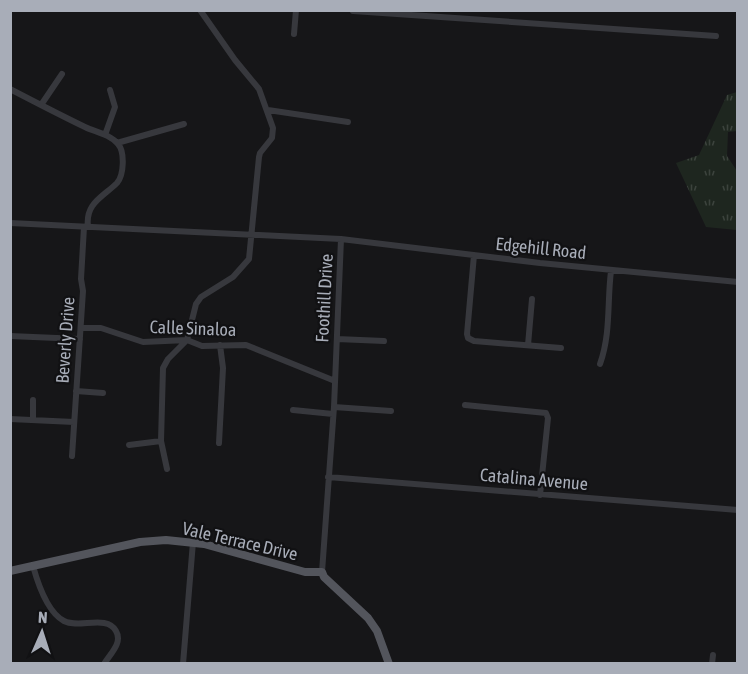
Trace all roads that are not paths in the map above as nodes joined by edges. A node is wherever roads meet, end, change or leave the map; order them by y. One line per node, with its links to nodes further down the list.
1 (200, 10): 10 (street)
2 (296, 10): 4 (street)
3 (352, 10): 5 (street)
4 (294, 34)
5 (716, 36)
6 (62, 74): 9 (street)
7 (10, 89): 9 (street)
8 (110, 90): 13 (street)
9 (41, 105): 13 (street)
10 (267, 110): 11 (street); 17 (street)
11 (348, 122)
12 (184, 124): 14 (street)
13 (105, 135): 14 (street)
14 (117, 143): 16 (street, Beverly Drive)
15 (10, 223): 16 (street, Foothill Drive)
16 (86, 227): 17 (street, Foothill Drive); 23 (street, Beverly Drive)
17 (252, 235): 18 (street, Foothill Drive); 27 (street)
18 (341, 239): 19 (street, Edgehill Road); 26 (street, Foothill Drive)
19 (474, 255): 20 (street, Edgehill Road); 30 (street)
20 (611, 271): 21 (street, Edgehill Road); 32 (street)
21 (738, 282)
22 (532, 299): 30 (street)
23 (81, 328): 25 (street, Beverly Drive); 27 (street, Calle Sinaloa)
24 (10, 336): 25 (street)
25 (80, 339): 34 (street, Beverly Drive)
26 (337, 339): 28 (street); 33 (street, Foothill Drive)
27 (187, 340): 29 (street, Calle Sinaloa); 44 (street)
28 (384, 342)
29 (220, 345): 33 (street, Calle Sinaloa); 45 (street)
30 (528, 345): 31 (street)
31 (561, 348)
32 (600, 364)
33 (335, 381): 39 (street, Foothill Drive)
34 (76, 391): 35 (street); 43 (street, Beverly Drive)
35 (103, 393)
36 (33, 400): 42 (street)
37 (465, 405): 50 (street)
38 (292, 410): 39 (street)
39 (334, 411): 40 (street); 49 (street, Foothill Drive)
40 (390, 411)
41 (10, 419): 42 (street)
42 (33, 420): 43 (street)
43 (74, 422): 47 (street, Beverly Drive)
44 (161, 441): 46 (street); 48 (street)
45 (219, 443)
46 (129, 445)
47 (72, 456)
48 (167, 469)
49 (328, 477): 50 (street, Catalina Avenue); 55 (street, Foothill Drive)
50 (540, 495): 51 (street, Catalina Avenue)
51 (738, 510)
52 (193, 542): 53 (main road, Vale Terrace Drive); 55 (main road, Vale Terrace Drive); 58 (street)
53 (33, 566): 54 (main road, Vale Terrace Drive); 57 (street)
54 (10, 572)
55 (322, 572): 59 (main road)
56 (713, 655): 60 (street)
57 (104, 663)
58 (183, 663)
59 (389, 663)
60 (712, 663)

